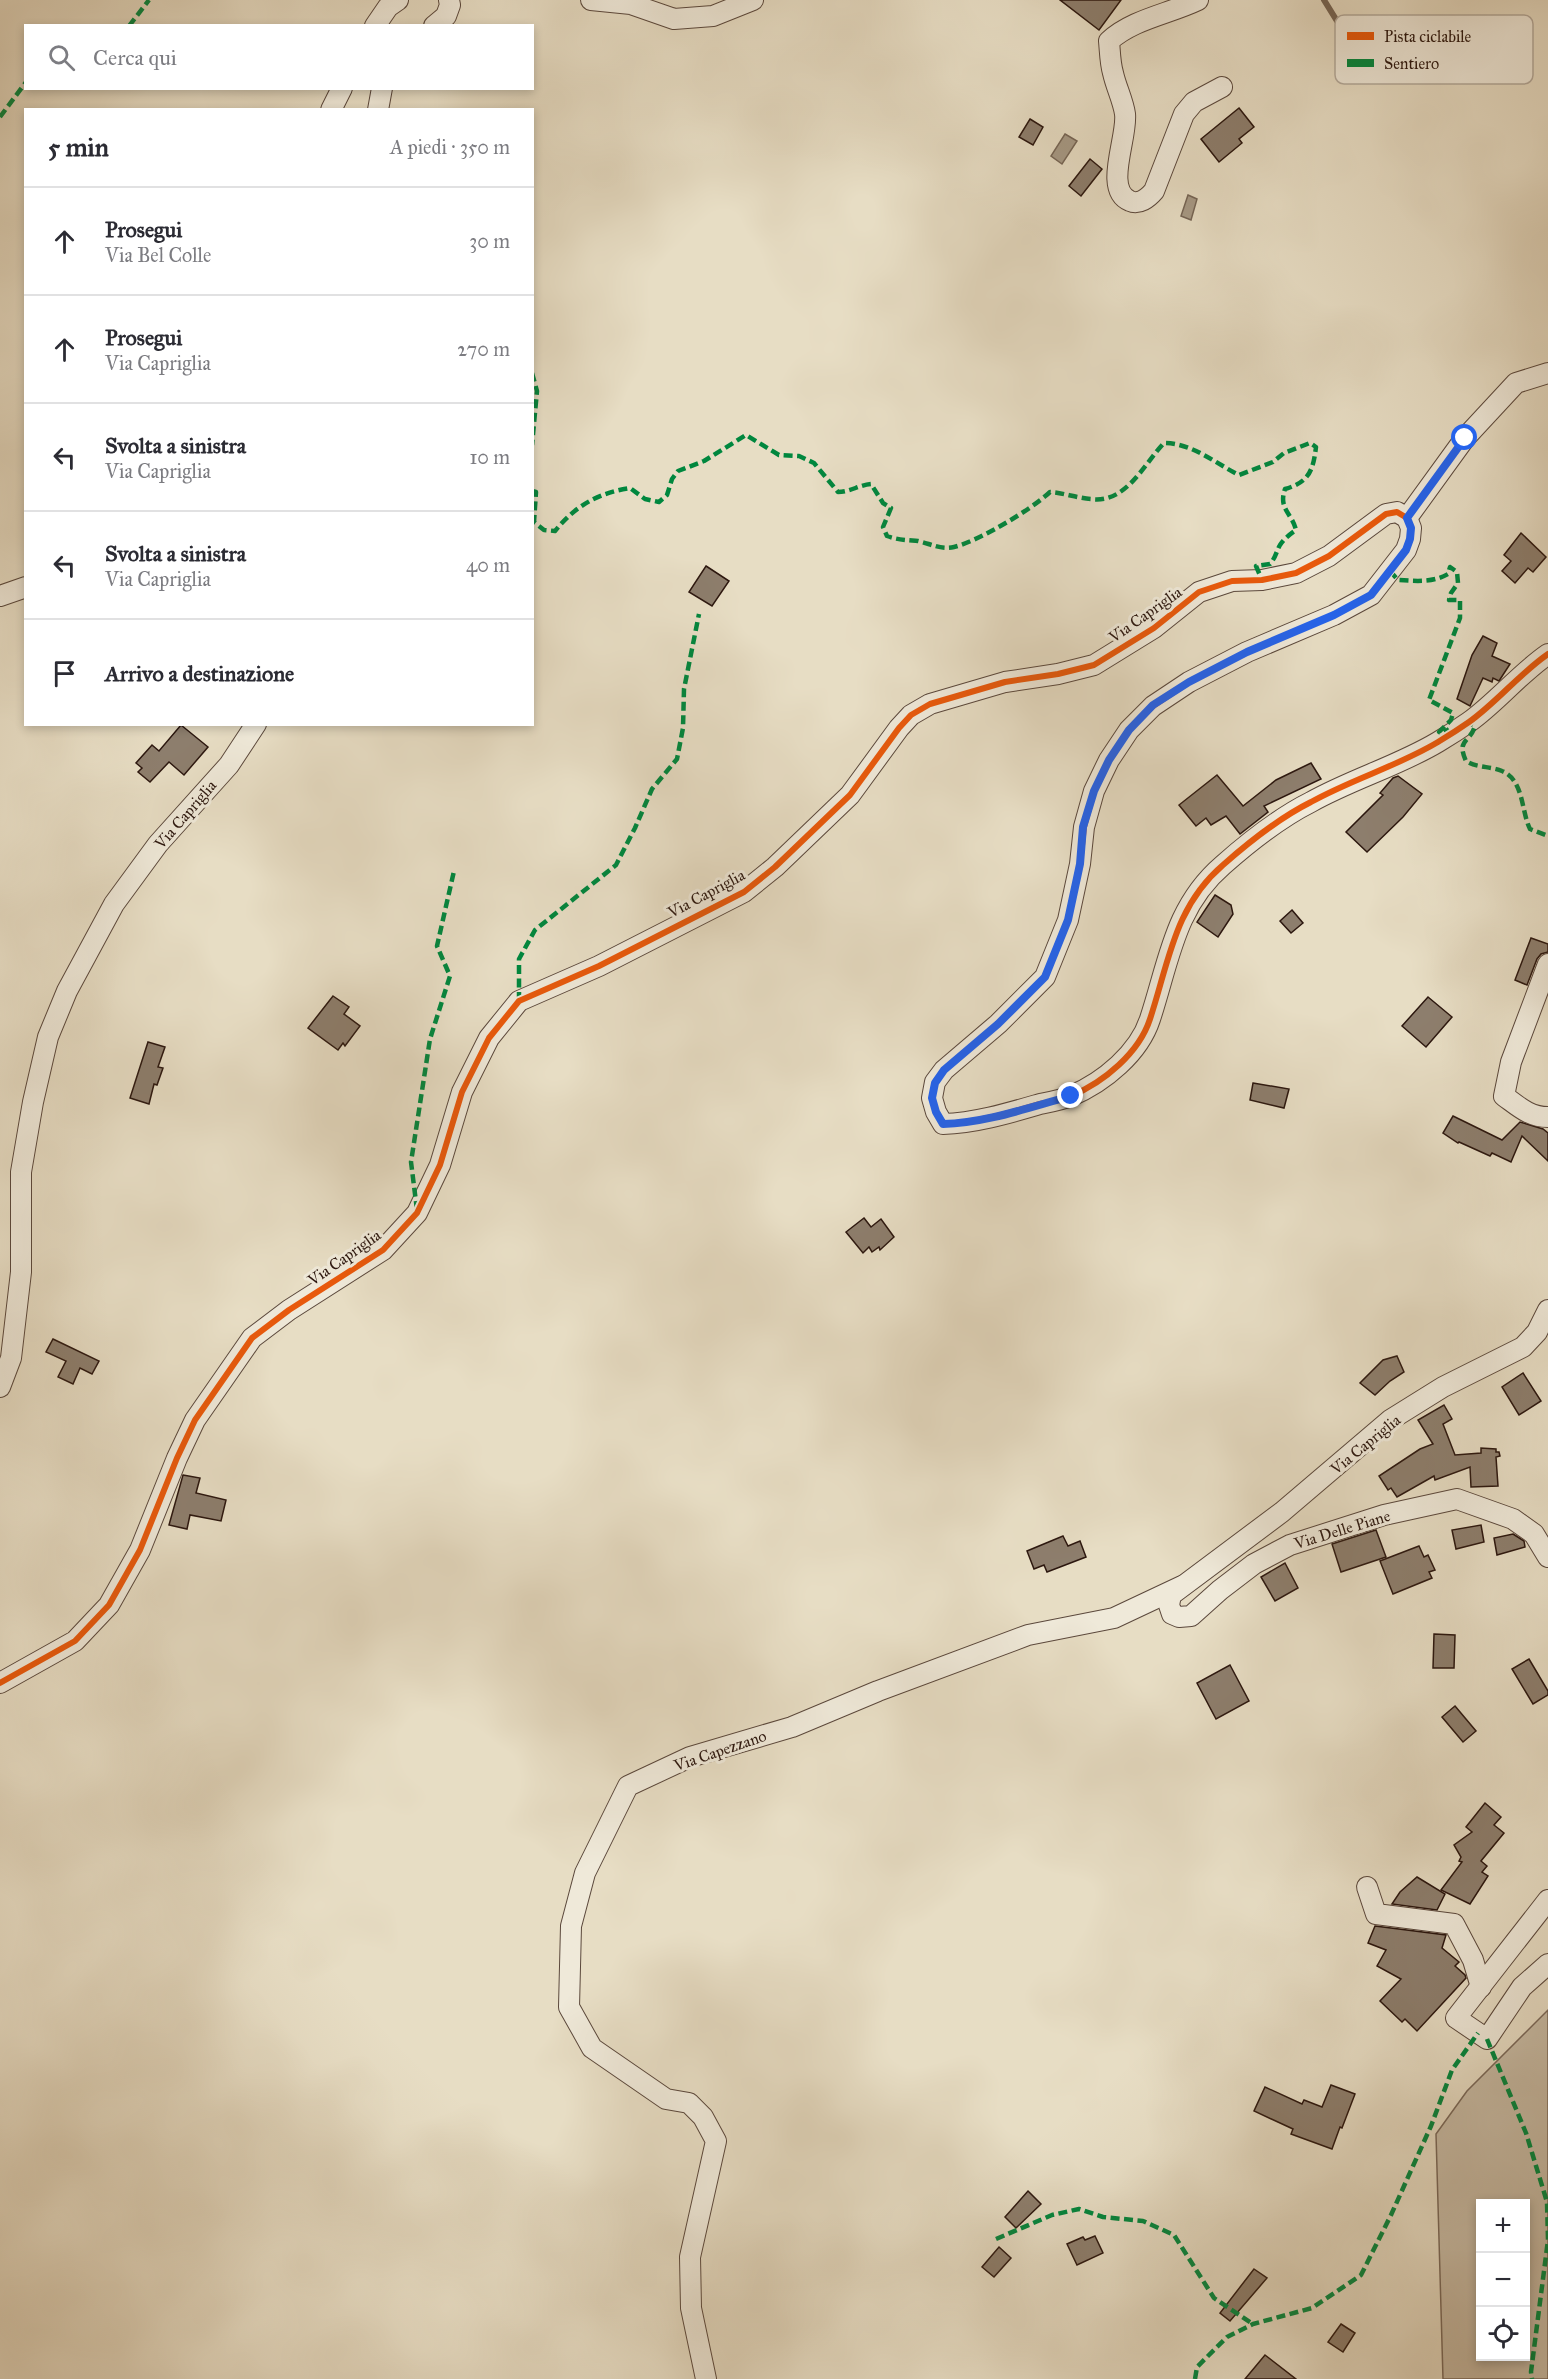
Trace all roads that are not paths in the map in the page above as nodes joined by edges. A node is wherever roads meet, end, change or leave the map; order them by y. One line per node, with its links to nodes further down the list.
1 (398, 0): 6 (street)
2 (449, 0): 7 (street)
3 (591, 0): 4 (street)
4 (753, 0)
5 (1198, 0): 8 (street)
6 (376, 24)
7 (436, 24)
8 (1222, 87)
9 (341, 90): 11 (street)
10 (382, 90): 12 (street)
11 (332, 108)
12 (378, 108)
13 (1548, 373): 14 (street)
14 (1407, 518): 17 (street); 25 (street, Via Capriglia)
15 (24, 588): 16 (street)
16 (0, 596)
17 (1548, 654)
18 (255, 726): 22 (street, Via Capriglia)
19 (1548, 964): 20 (street)
20 (1548, 1117)
21 (1548, 1310): 24 (street, Via Capriglia)
22 (0, 1387)
23 (1548, 1557): 24 (street, Via Delle Piane)
24 (1182, 1586): 30 (street, Via Capezzano)
25 (0, 1683)
26 (1367, 1887): 29 (street)
27 (1548, 1900): 29 (street)
28 (1548, 1964): 29 (street)
29 (1480, 1987)
30 (706, 2379)

